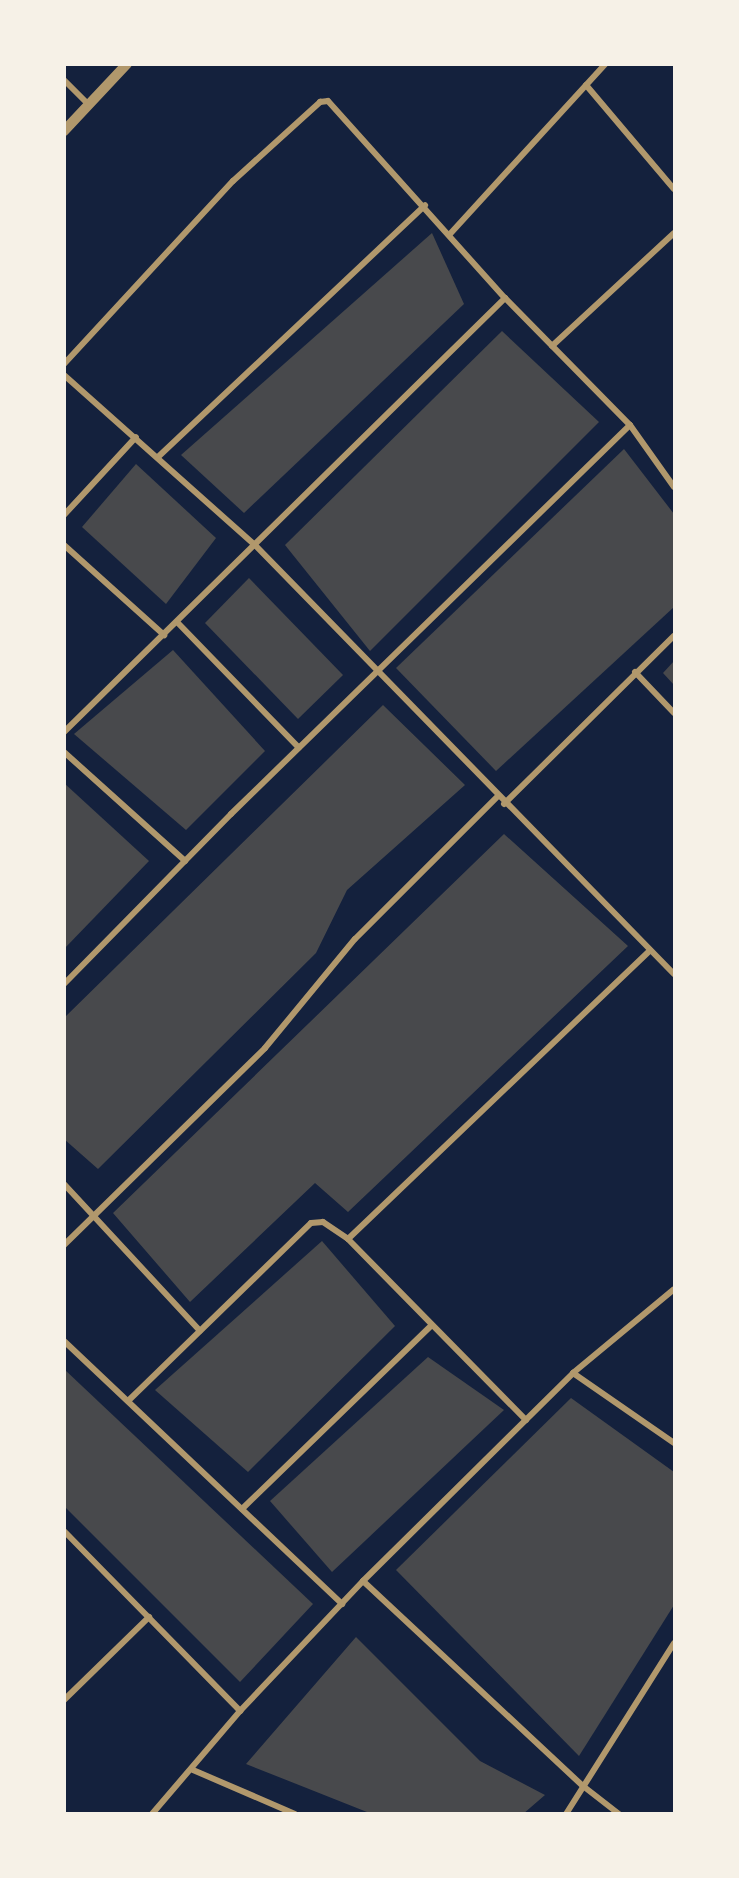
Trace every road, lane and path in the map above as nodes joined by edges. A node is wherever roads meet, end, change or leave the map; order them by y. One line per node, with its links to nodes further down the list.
1 (127, 64): 5 (street)
2 (604, 64): 4 (street)
3 (64, 80): 5 (street)
4 (586, 85): 7 (street); 10 (street)
5 (89, 105): 6 (street)
6 (64, 131)
7 (675, 189)
8 (425, 205): 10 (street); 13 (street); 17 (street)
9 (675, 233): 12 (street)
10 (450, 234): 11 (street)
11 (505, 298): 12 (street); 21 (street)
12 (552, 346): 15 (street)
13 (64, 364)
14 (64, 375): 16 (street)
15 (630, 425): 18 (street); 26 (street)
16 (136, 437): 17 (street); 19 (street)
17 (158, 457): 21 (street)
18 (675, 487)
19 (64, 514)
20 (64, 545): 23 (street)
21 (255, 545): 22 (street); 26 (street)
22 (177, 622): 23 (street); 29 (street)
23 (164, 634): 28 (street)
24 (675, 636): 25 (street)
25 (635, 672): 27 (street); 32 (street)
26 (376, 673): 29 (street); 31 (street)
27 (675, 713)
28 (64, 732)
29 (299, 748): 33 (street)
30 (64, 752): 33 (street)
31 (497, 797): 32 (street); 38 (street)
32 (504, 804): 34 (street)
33 (185, 861): 36 (street)
34 (650, 950): 35 (street); 39 (street)
35 (675, 974)
36 (64, 984)
37 (64, 1184): 38 (street)
38 (96, 1214): 40 (street); 43 (street)
39 (348, 1239): 42 (street); 43 (street)
40 (64, 1245)
41 (675, 1289): 45 (street)
42 (432, 1325): 47 (street); 49 (street)
43 (200, 1331): 46 (street)
44 (64, 1341): 46 (street)
45 (573, 1373): 47 (street); 48 (street)
46 (128, 1401): 49 (street)
47 (526, 1420): 51 (street)
48 (675, 1443)
49 (242, 1509): 52 (street)
50 (64, 1531): 53 (street)
51 (363, 1581): 52 (street); 58 (street)
52 (342, 1604): 56 (street)
53 (149, 1617): 55 (street); 56 (street)
54 (675, 1643): 58 (street)
55 (64, 1700)
56 (240, 1711): 57 (street)
57 (193, 1770): 59 (street); 60 (street)
58 (583, 1786): 61 (street); 62 (street)
59 (152, 1814)
60 (295, 1814)
61 (566, 1814)
62 (619, 1814)

